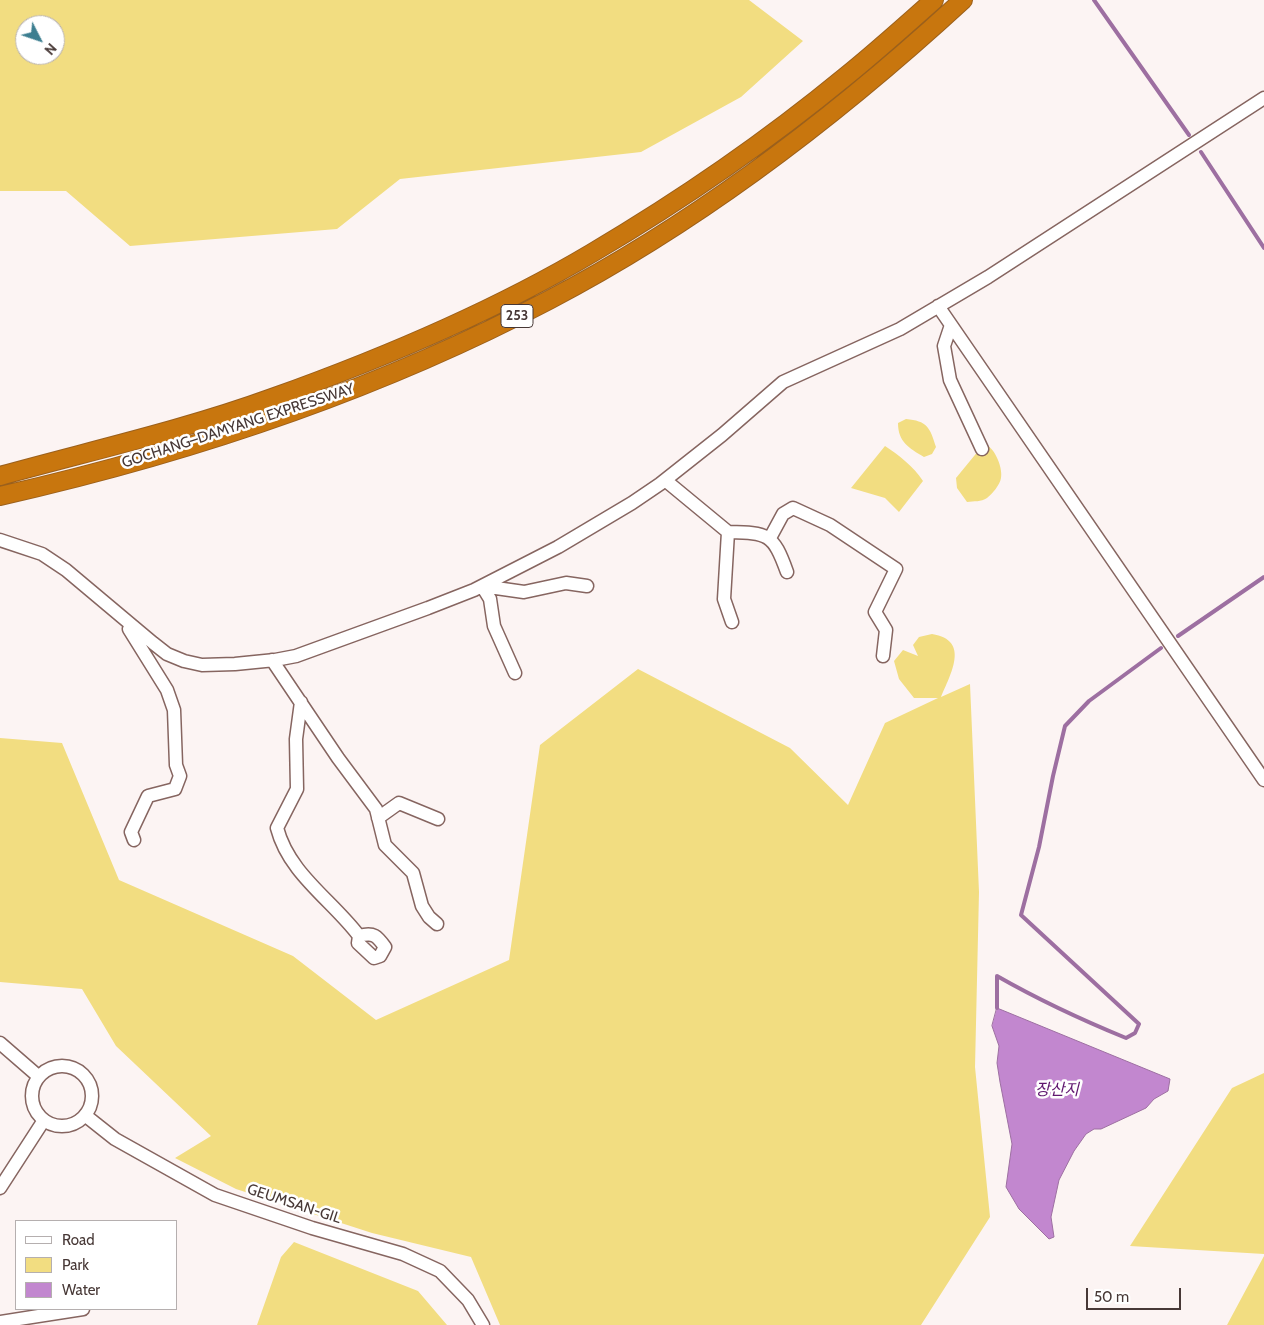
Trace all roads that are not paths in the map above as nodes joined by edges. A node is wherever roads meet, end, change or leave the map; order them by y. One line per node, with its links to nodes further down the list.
1 (934, 0): 7 (highway, GOCHANG–DAMYANG EXPRESSWAY / 253)
2 (963, 0): 9 (highway, GOCHANG–DAMYANG EXPRESSWAY / 253)
3 (1264, 98): 4 (street)
4 (938, 306): 5 (street); 8 (street)
5 (951, 325): 6 (street); 22 (street)
6 (982, 449)
7 (0, 476)
8 (665, 480): 10 (street); 14 (street)
9 (0, 496)
10 (728, 532): 11 (street); 17 (street)
11 (770, 538): 13 (street); 18 (street)
12 (0, 540): 16 (street)
13 (788, 572)
14 (482, 586): 15 (street); 19 (street); 20 (street)
15 (587, 586)
16 (123, 618): 19 (street); 25 (street)
17 (732, 622)
18 (883, 656)
19 (272, 660): 21 (street)
20 (515, 673)
21 (301, 702): 23 (street); 27 (street)
22 (1264, 780)
23 (378, 818): 24 (street); 26 (street)
24 (438, 819)
25 (134, 840)
26 (437, 924)
27 (359, 936)
28 (0, 1043): 29 (street)
29 (38, 1076): 30 (street); 31 (street)
30 (86, 1116): 31 (street); 35 (street, GEUMSAN-GIL)
31 (44, 1120): 32 (street)
32 (0, 1188)
33 (77, 1310): 34 (street)
34 (0, 1322)
35 (483, 1325)

